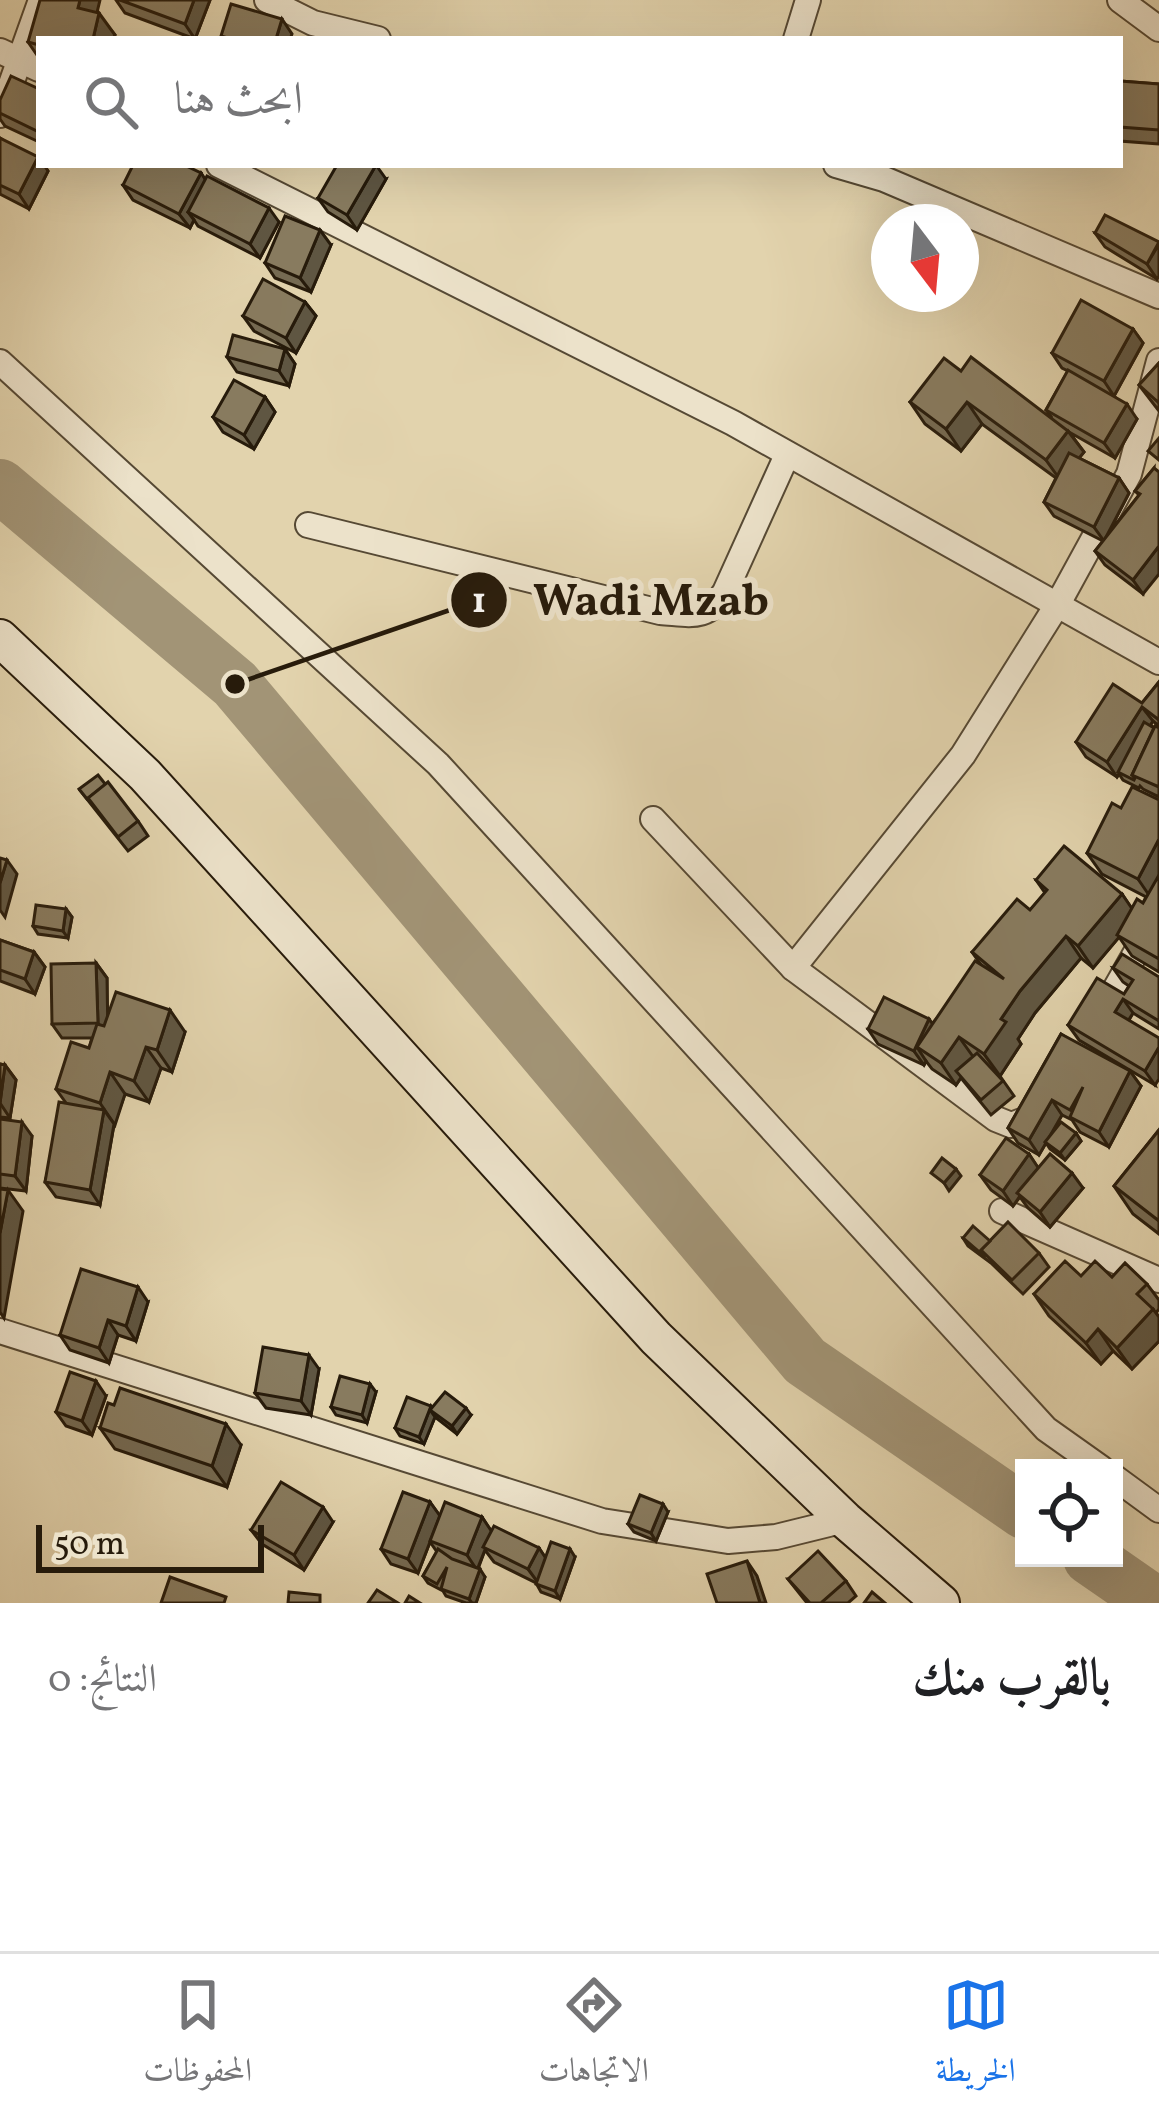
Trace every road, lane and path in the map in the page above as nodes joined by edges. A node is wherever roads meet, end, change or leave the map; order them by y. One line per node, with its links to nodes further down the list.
1 (41, 0): 8 (street)
2 (267, 0): 6 (street)
3 (808, 0): 7 (street)
4 (1120, 0): 5 (street)
5 (1159, 29)
6 (366, 36)
7 (797, 36)
8 (20, 60): 9 (street)
9 (0, 115)
10 (225, 168): 15 (street)
11 (846, 168): 12 (street)
12 (1159, 296)
13 (1159, 361): 17 (street)
14 (0, 362): 28 (street)
15 (787, 455): 16 (street); 17 (street)
16 (308, 525)
17 (1059, 602): 19 (street); 22 (street)
18 (0, 638): 31 (street)
19 (1159, 662)
20 (653, 819): 22 (street)
21 (1159, 912): 23 (street)
22 (793, 968): 24 (street)
23 (1083, 1042)
24 (1041, 1100)
25 (1002, 1211): 26 (street)
26 (1159, 1280)
27 (0, 1330): 31 (street)
28 (1088, 1459)
29 (1123, 1484): 30 (street)
30 (1159, 1510)
31 (845, 1520): 32 (street)
32 (941, 1603)

